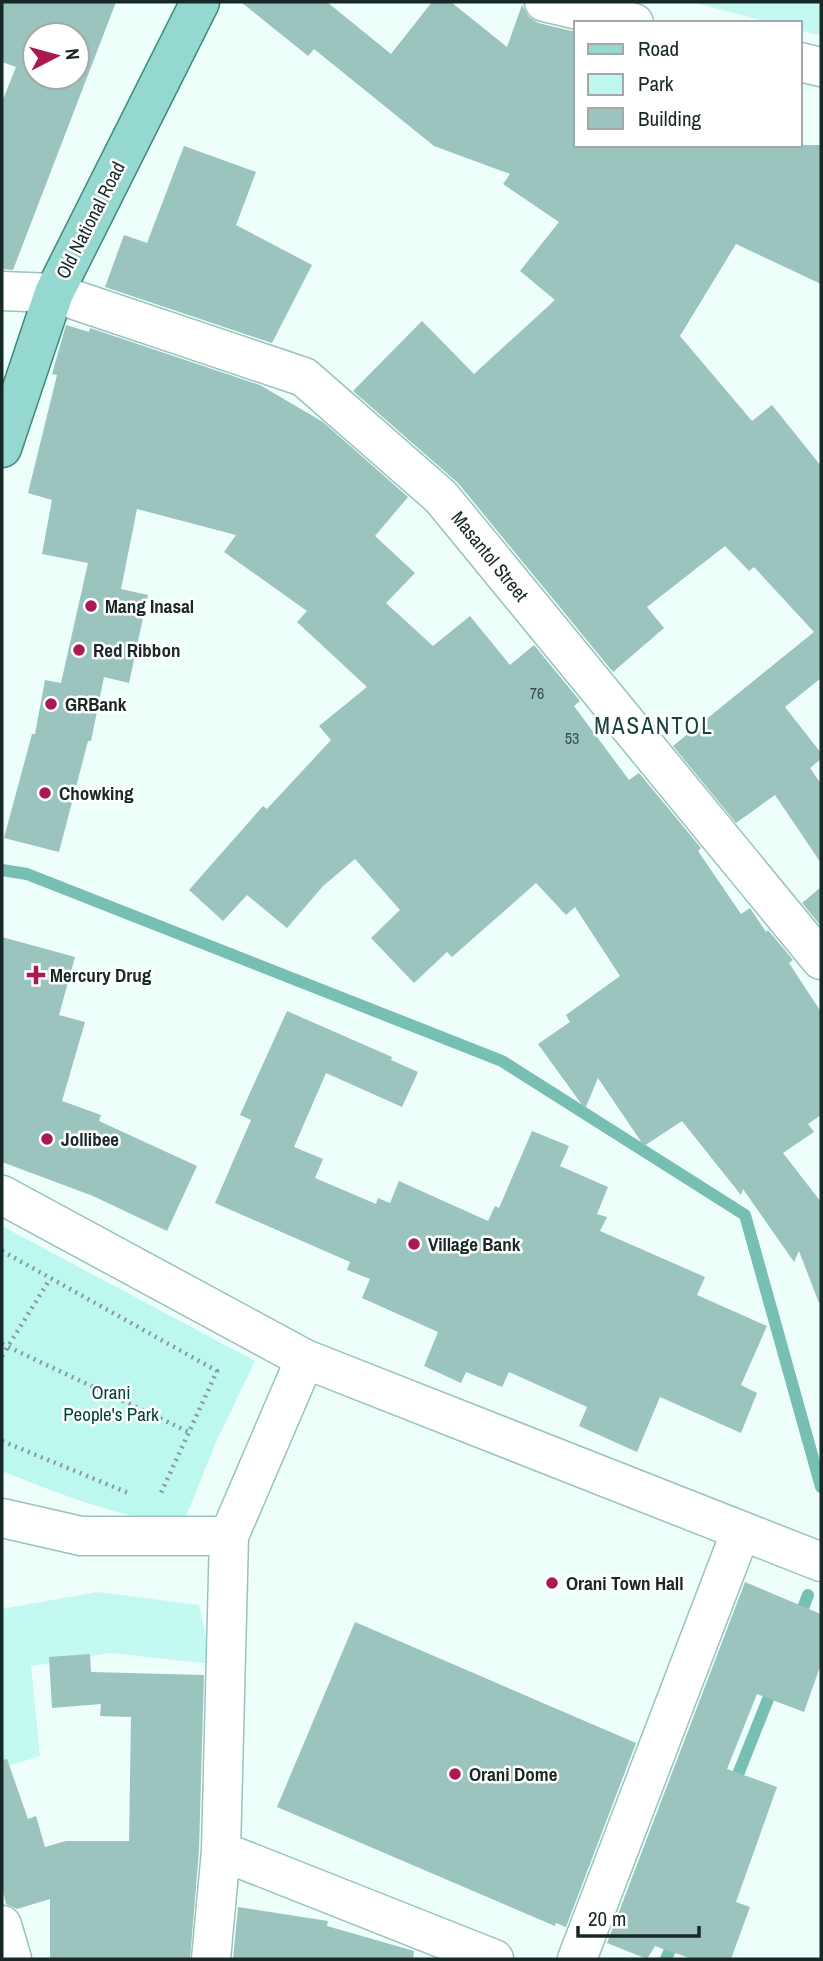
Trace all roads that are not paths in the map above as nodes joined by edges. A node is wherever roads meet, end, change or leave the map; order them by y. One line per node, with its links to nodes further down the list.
1 (200, 2): 7 (main road, Old National Road)
2 (544, 2): 3 (street)
3 (625, 21)
4 (802, 62): 5 (street)
5 (821, 67)
6 (2, 290): 7 (street, Masantol Street)
7 (54, 293): 8 (main road, Old National Road); 9 (street, Masantol Street)
8 (2, 448)
9 (821, 960)
10 (2, 1195): 11 (street)
11 (304, 1359): 13 (street); 14 (street)
12 (2, 1518): 14 (street)
13 (741, 1531): 15 (street); 21 (street)
14 (229, 1536): 16 (street)
15 (821, 1562)
16 (221, 1851): 19 (street); 20 (street)
17 (2, 1925): 18 (street)
18 (12, 1959)
19 (211, 1959)
20 (494, 1959)
21 (577, 1959)

